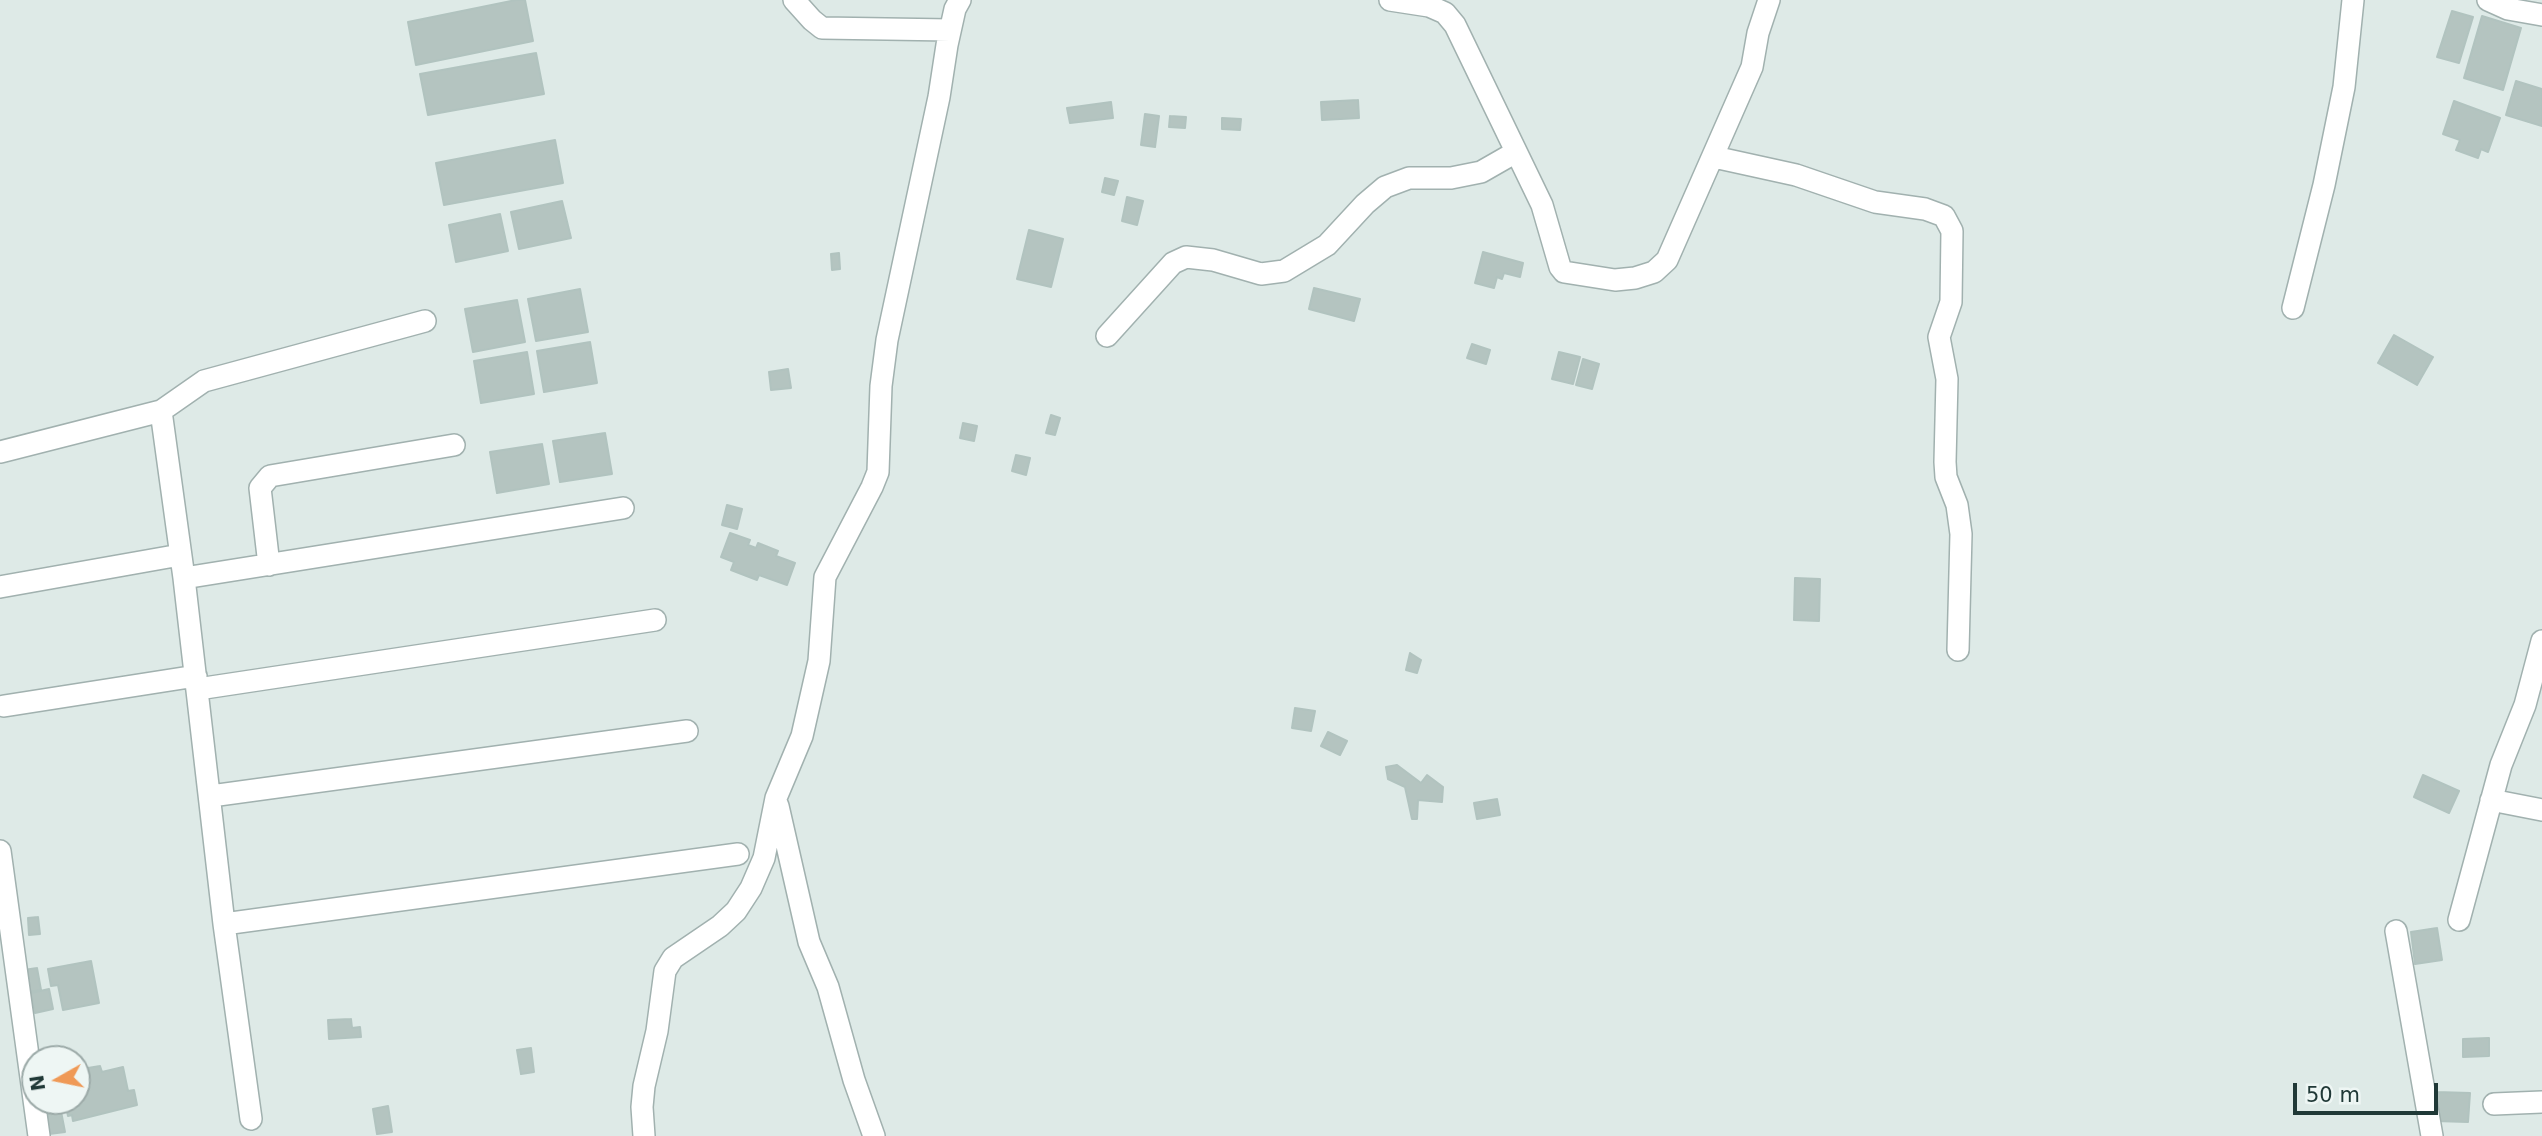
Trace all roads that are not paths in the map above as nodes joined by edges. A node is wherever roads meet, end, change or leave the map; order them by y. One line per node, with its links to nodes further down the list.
1 (794, 0): 8 (street)
2 (960, 0): 8 (street)
3 (1390, 0): 9 (street)
4 (1769, 0): 10 (street)
5 (2353, 0): 11 (street)
6 (2487, 0): 7 (street)
7 (2542, 15)
8 (950, 30): 29 (street)
9 (1516, 152): 10 (street); 13 (street)
10 (1714, 158): 24 (street)
11 (2293, 308)
12 (425, 321): 14 (street)
13 (1107, 336)
14 (161, 411): 16 (street); 18 (street)
15 (454, 445): 19 (street)
16 (0, 452)
17 (623, 508): 19 (street)
18 (180, 555): 20 (street); 21 (street)
19 (269, 565): 20 (street)
20 (184, 578): 25 (street)
21 (0, 587)
22 (655, 620): 25 (street)
23 (2542, 641): 30 (street)
24 (1958, 650)
25 (197, 683): 26 (street); 28 (street)
26 (4, 706)
27 (687, 731): 28 (street)
28 (211, 796): 35 (street)
29 (776, 798): 41 (street); 42 (street)
30 (2491, 800): 31 (street); 34 (street)
31 (2542, 810)
32 (0, 851): 40 (street)
33 (738, 854): 35 (street)
34 (2459, 920)
35 (224, 924): 39 (street)
36 (2396, 931): 43 (street)
37 (2542, 1102): 38 (street)
38 (2494, 1104)
39 (251, 1119)
40 (39, 1136)
41 (644, 1136)
42 (874, 1136)
43 (2432, 1136)

